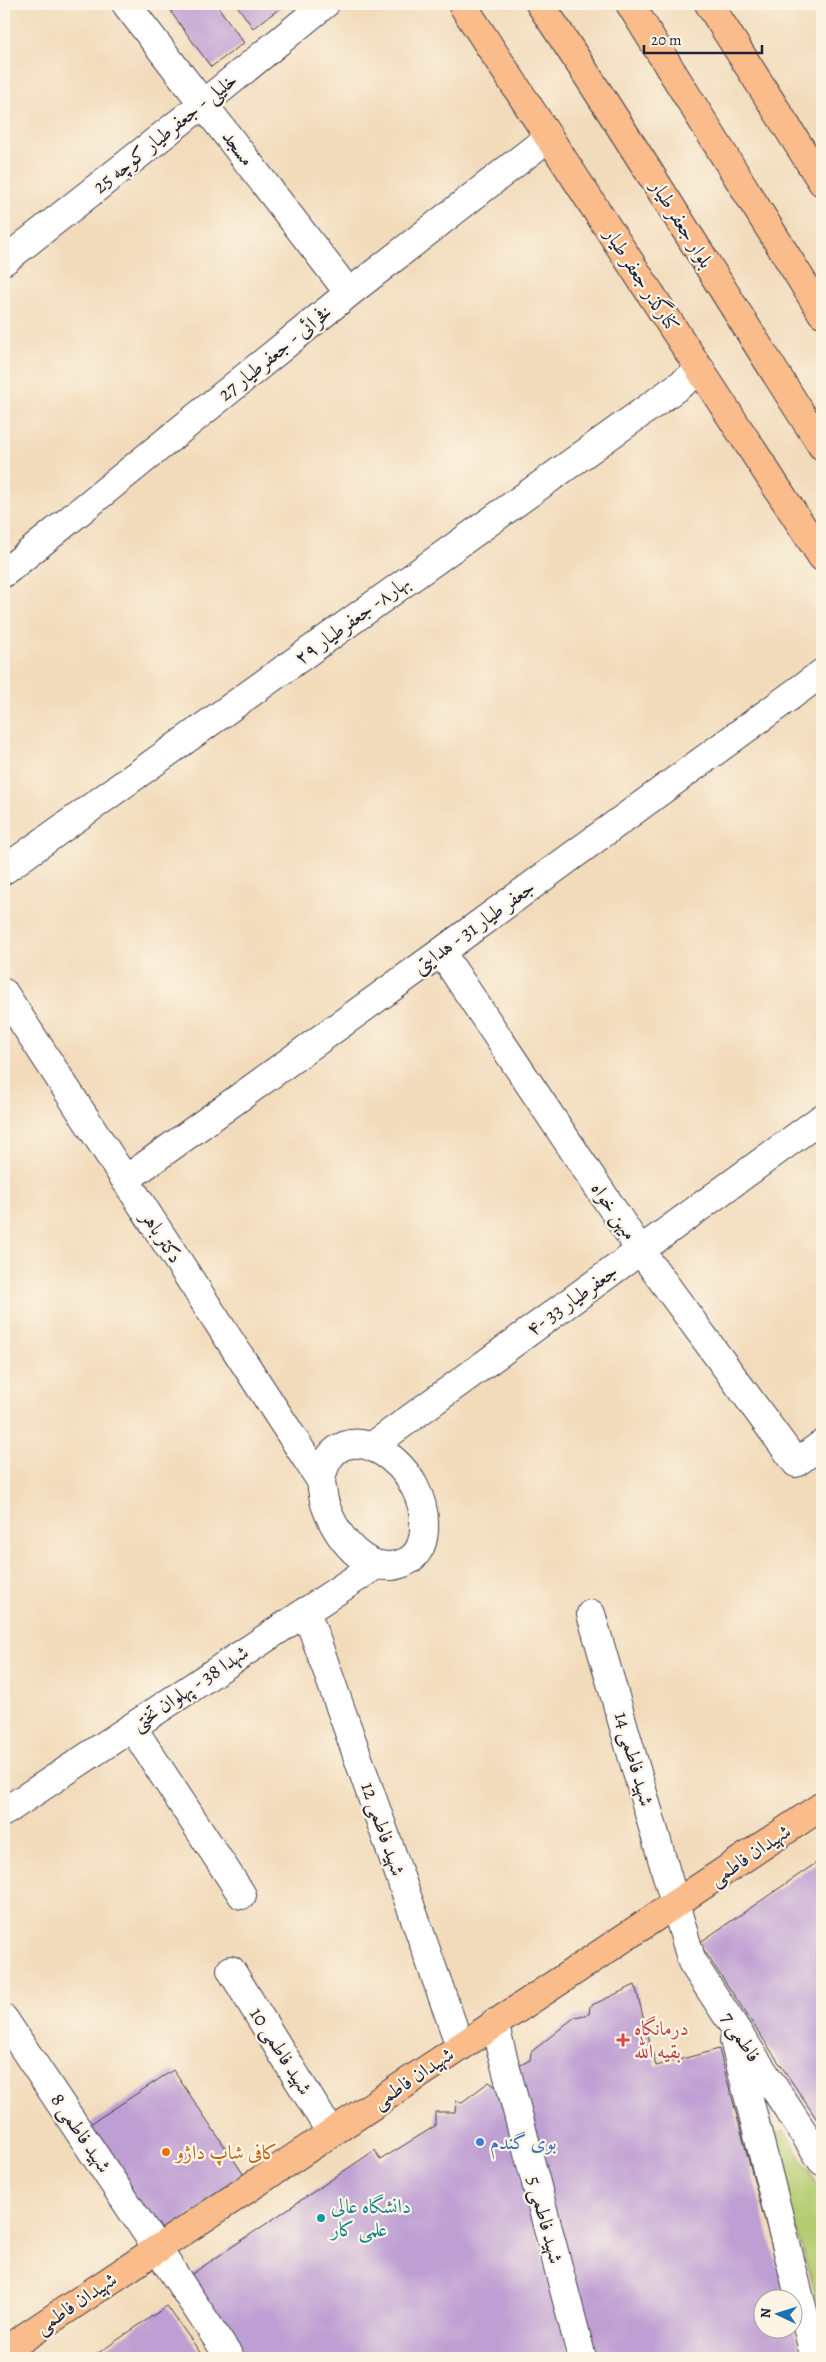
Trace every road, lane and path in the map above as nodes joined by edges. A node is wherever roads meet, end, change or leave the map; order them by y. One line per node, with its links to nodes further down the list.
1 (126, 4): 7 (street, مسجد)
2 (325, 4): 7 (street, خلیلی - جعفرطیار کوچه 25)
3 (462, 4): 8 (main road, کنارگذر جعفر طیار)
4 (540, 4): 14 (main road, بلوار جعفر طیار)
5 (630, 4): 12 (main road)
6 (710, 4): 9 (main road)
7 (204, 103): 10 (street, خلیلی - جعفرطیار کوچه 25); 11 (street, مسجد)
8 (549, 137): 11 (street, فخرائی - جعفرطیار 27); 13 (main road, کنارگذر جعفر طیار)
9 (822, 182)
10 (4, 261)
11 (349, 293): 16 (street, فخرائی - جعفرطیار 27)
12 (822, 313)
13 (701, 370): 15 (main road, کنارگذر جعفر طیار); 18 (street, بهار۸- جعفرطیار ۲۹)
14 (822, 446)
15 (822, 557)
16 (4, 573)
17 (822, 673): 19 (street, جعفر طیار 31 - هدایتی)
18 (8, 860)
19 (441, 952): 22 (street, جعفر طیار 31 - هدایتی); 23 (street, میهن خواه)
20 (4, 993): 22 (street, دکتر باهر)
21 (822, 1118): 23 (street, ۴- جعفرطیار 33)
22 (125, 1180): 26 (street, دکتر باهر)
23 (640, 1250): 24 (street, میهن خواه); 25 (street, ۴- جعفرطیار 33)
24 (822, 1444)
25 (371, 1447): 26 (street); 27 (street)
26 (321, 1481): 27 (street)
27 (376, 1565): 28 (street, شهدا 38 - پهلوان تختی)
28 (306, 1611): 30 (street, شهدا 38 - پهلوان تختی); 39 (street, شهید فاطمی 12)
29 (591, 1614): 34 (street, شهید فاطمی 14)
30 (132, 1726): 32 (street, شهدا 38 - پهلوان تختی); 33 (street)
31 (822, 1806): 34 (main road, شهیدان فاطمی)
32 (4, 1812)
33 (242, 1896)
34 (676, 1904): 37 (street, فاطمی 7); 38 (main road, شهیدان فاطمی)
35 (231, 1970): 40 (street, شهید فاطمی 10)
36 (4, 2019): 42 (street, شهید فاطمی 8)
37 (729, 2019): 41 (street, فاطمی 7); 46 (street)
38 (494, 2024): 39 (main road, شهیدان فاطمی); 45 (street, شهید فاطمی 5)
39 (460, 2046): 40 (main road, شهیدان فاطمی)
40 (331, 2133): 42 (main road, شهیدان فاطمی)
41 (822, 2161)
42 (158, 2248): 43 (main road, شهیدان فاطمی); 44 (street, شهید فاطمی 8)
43 (4, 2351)
44 (230, 2358)
45 (582, 2358)
46 (815, 2358)

